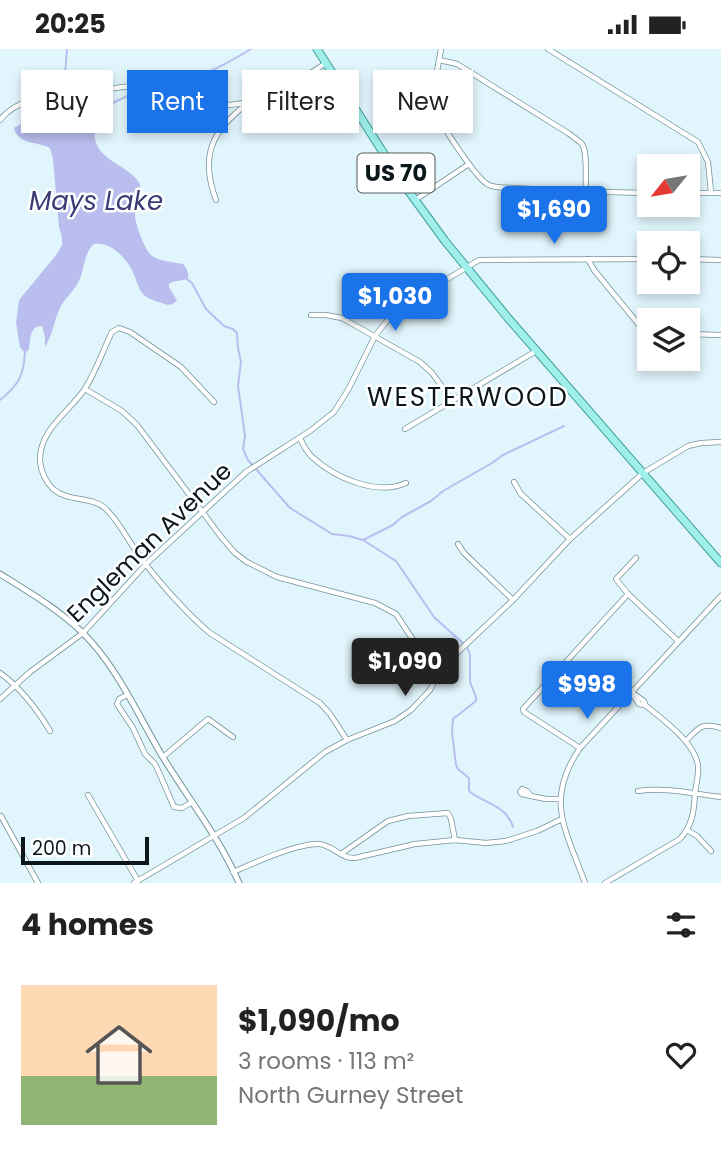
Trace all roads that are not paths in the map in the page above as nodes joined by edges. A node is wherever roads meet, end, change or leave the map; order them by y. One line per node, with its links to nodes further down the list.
1 (317, 49): 5 (main road, US 70)
2 (440, 49): 4 (street)
3 (548, 49): 13 (street)
4 (439, 60): 10 (street); 11 (street)
5 (326, 63): 6 (street); 17 (main road, US 70)
6 (315, 70)
7 (242, 103): 9 (street)
8 (242, 107): 16 (street)
9 (0, 120)
10 (469, 165): 11 (street); 17 (street)
11 (586, 191): 14 (street)
12 (700, 192): 13 (street)
13 (711, 192): 15 (street)
14 (637, 193)
15 (721, 193)
16 (216, 200)
17 (415, 200): 22 (main road, US 70)
18 (588, 259): 19 (street, Engleman Avenue); 22 (street, Engleman Avenue); 24 (street)
19 (637, 259)
20 (700, 259): 21 (street)
21 (721, 260)
22 (466, 267): 27 (street, Engleman Avenue); 28 (main road, US 70)
23 (311, 315): 27 (street)
24 (637, 322)
25 (700, 334): 26 (street)
26 (721, 335)
27 (375, 336): 30 (street); 33 (street, Engleman Avenue)
28 (537, 351): 30 (street); 35 (main road, US 70)
29 (85, 389): 31 (street); 38 (street); 43 (street)
30 (452, 400): 32 (street)
31 (214, 402)
32 (405, 429)
33 (300, 438): 37 (street); 38 (street, Engleman Avenue)
34 (721, 442): 35 (street)
35 (643, 473): 39 (street); 42 (main road, US 70)
36 (514, 482): 39 (street)
37 (407, 483)
38 (202, 512): 43 (street, Engleman Avenue); 50 (street)
39 (570, 539): 47 (street)
40 (458, 544): 47 (street)
41 (636, 558): 45 (street)
42 (721, 563)
43 (145, 564): 48 (street, Engleman Avenue); 59 (street)
44 (0, 574): 48 (street)
45 (628, 594): 49 (street); 61 (street)
46 (721, 596): 49 (street)
47 (513, 600): 50 (street)
48 (83, 633): 52 (street, Engleman Avenue); 54 (street)
49 (678, 641): 53 (street)
50 (439, 672): 59 (street)
51 (0, 673): 52 (street)
52 (15, 685): 55 (street, Engleman Avenue); 57 (street)
53 (631, 692): 60 (street); 61 (street)
54 (127, 695): 62 (street); 69 (street)
55 (0, 699)
56 (721, 728): 60 (street)
57 (50, 731)
58 (233, 737): 62 (street)
59 (347, 740): 73 (street)
60 (685, 741): 64 (street)
61 (580, 748): 68 (street)
62 (163, 757): 69 (street)
63 (638, 791): 64 (street)
64 (695, 793): 67 (street); 72 (street)
65 (88, 795): 78 (street)
66 (531, 796): 68 (street)
67 (721, 797)
68 (560, 799): 71 (street)
69 (192, 802): 73 (street)
70 (1, 816): 79 (street)
71 (562, 819): 74 (street); 81 (street)
72 (687, 830): 75 (street); 82 (street)
73 (214, 837): 77 (street); 78 (street)
74 (455, 840): 76 (street); 76 (street)
75 (711, 851)
76 (341, 854): 77 (street)
77 (233, 872): 80 (street)
78 (136, 882)
79 (38, 883)
80 (239, 883)
81 (585, 883)
82 (606, 883)

